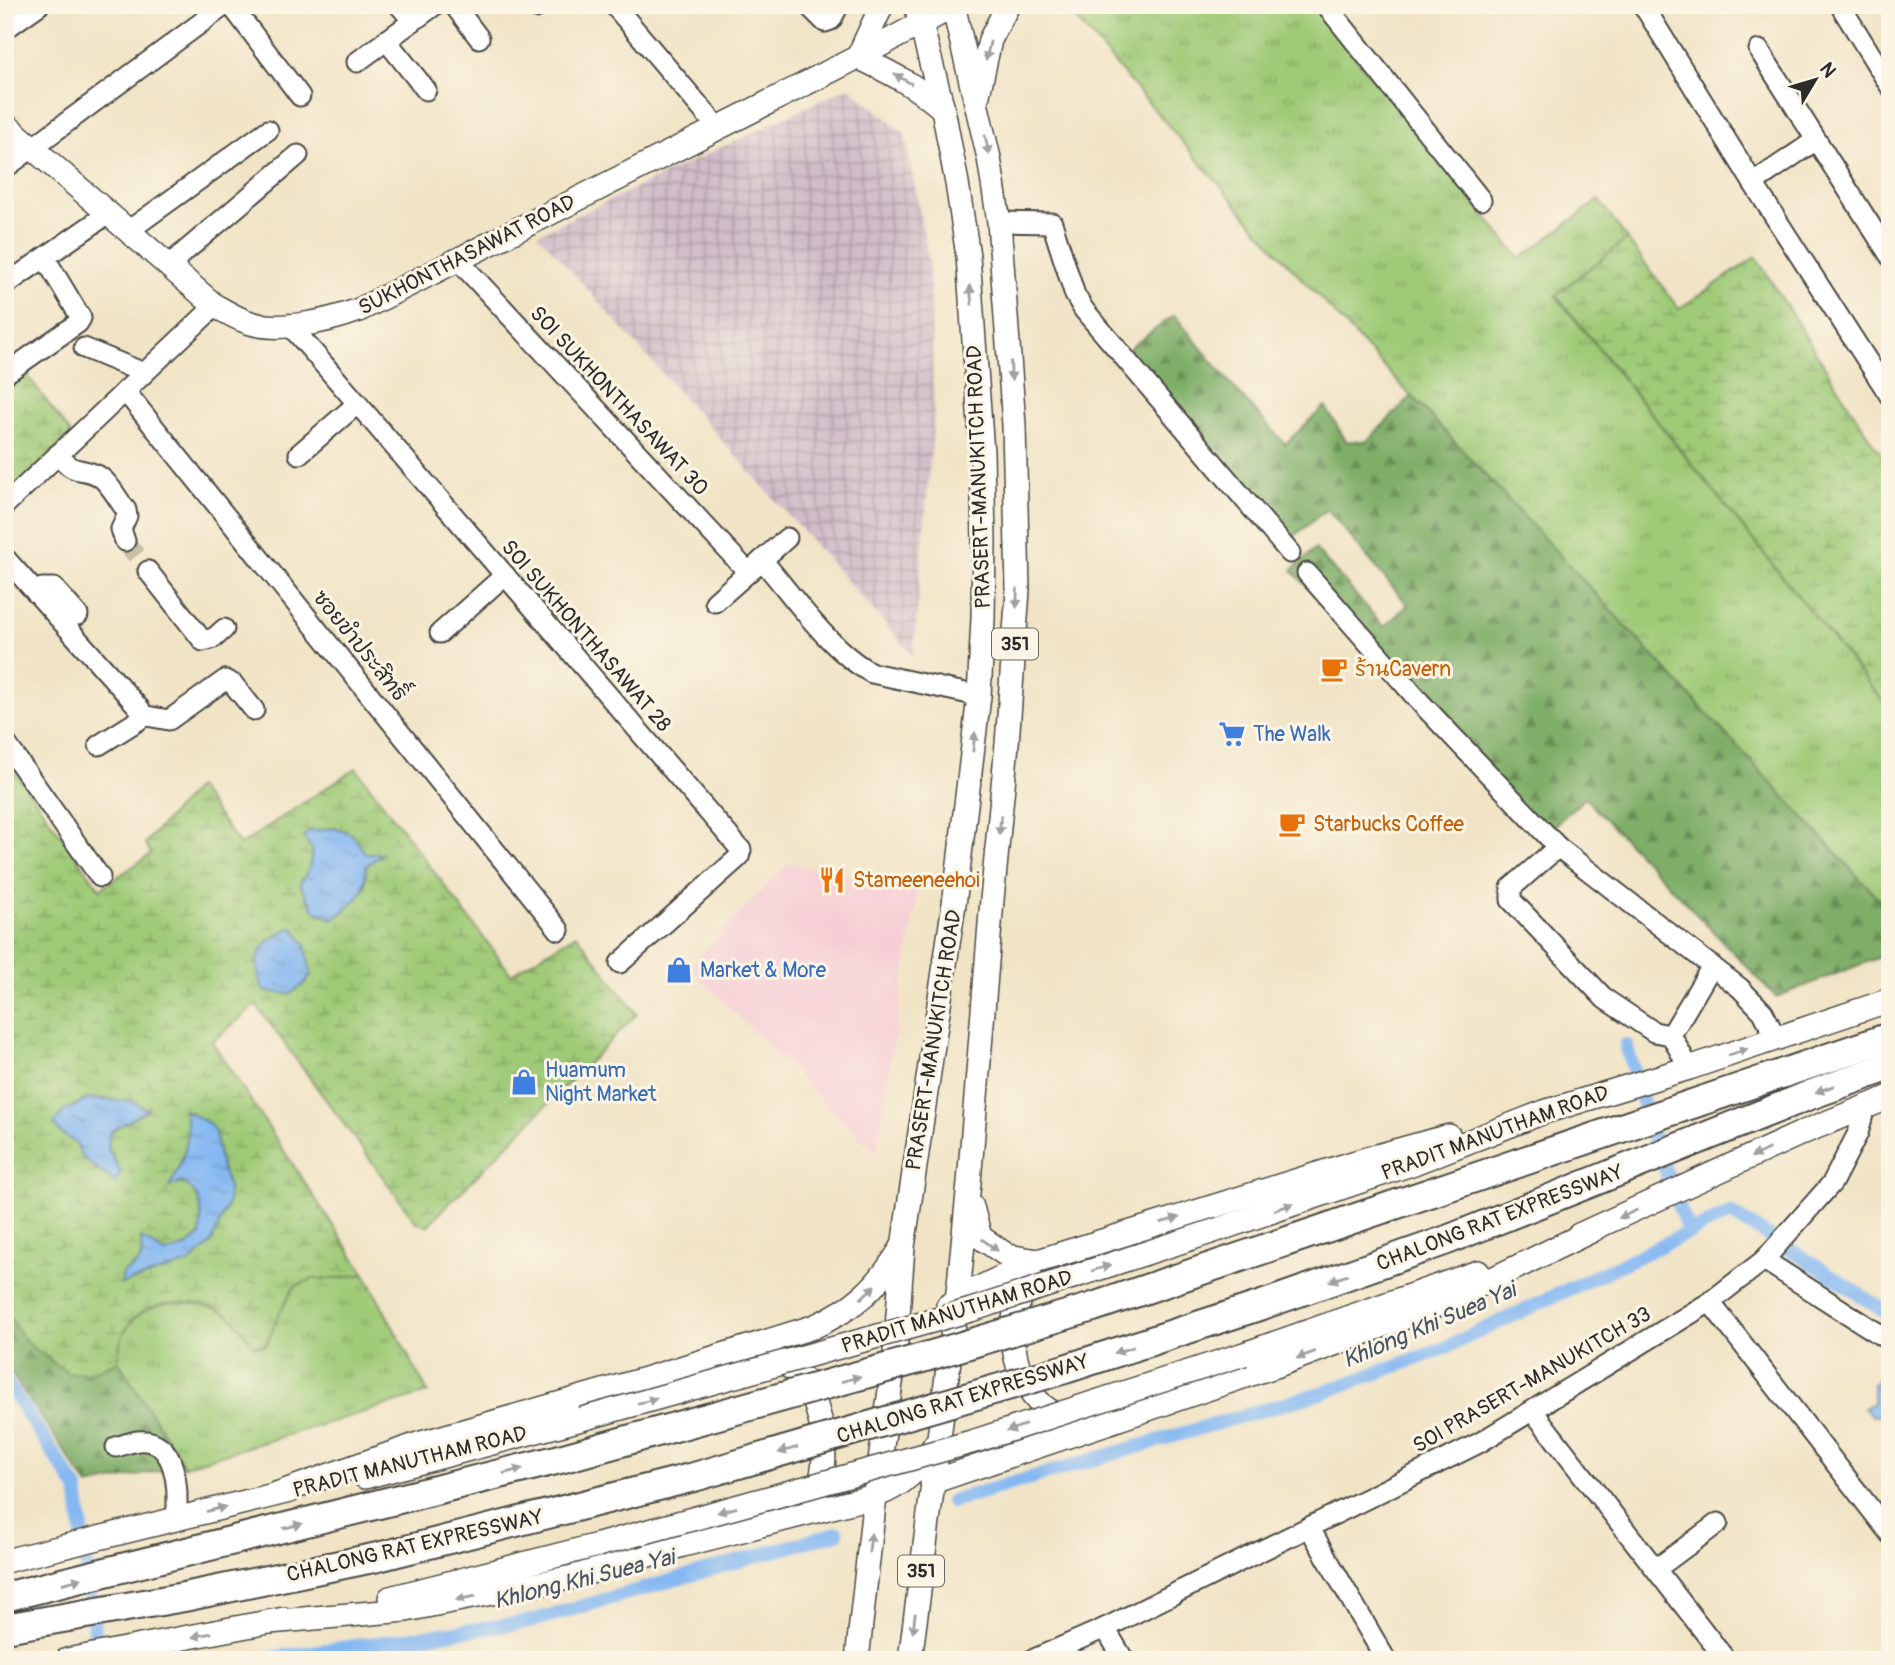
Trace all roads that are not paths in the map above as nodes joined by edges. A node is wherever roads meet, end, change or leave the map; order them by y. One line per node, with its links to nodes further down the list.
1 (40, 5): 18 (street)
2 (225, 5): 33 (street)
3 (231, 5): 26 (street)
4 (399, 5): 17 (street)
5 (435, 5): 17 (street)
6 (454, 5): 19 (street)
7 (614, 5): 30 (street)
8 (808, 5): 9 (street)
9 (839, 5)
10 (882, 5): 22 (main road)
11 (1007, 5): 27 (main road, one-way to 27)
12 (1326, 5): 39 (street)
13 (1643, 5): 38 (street)
14 (1839, 5): 24 (street)
15 (954, 6): 16 (main road, SUKHONTHASAWAT ROAD); 27 (main road, PRASERT-MANUKITCH ROAD / 351)
16 (918, 15): 22 (main road, SUKHONTHASAWAT ROAD); 28 (main road, PRASERT-MANUKITCH ROAD / 351)
17 (413, 22): 20 (street)
18 (5, 30)
19 (479, 38)
20 (386, 40): 23 (street); 25 (street)
21 (1759, 50): 32 (street)
22 (858, 57): 28 (main road, one-way to 22); 30 (main road, SUKHONTHASAWAT ROAD)
23 (357, 62)
24 (1890, 86)
25 (426, 90)
26 (300, 96)
27 (977, 100): 36 (main road, PRASERT-MANUKITCH ROAD / 351, one-way to 36)
28 (943, 109): 37 (main road, PRASERT-MANUKITCH ROAD / 351)
29 (5, 124): 33 (main road, SUKHONTHASAWAT ROAD)
30 (718, 128): 45 (main road, SUKHONTHASAWAT ROAD)
31 (268, 130): 42 (street)
32 (1815, 140): 38 (street); 43 (street)
33 (33, 148): 35 (street); 40 (main road, SUKHONTHASAWAT ROAD)
34 (298, 155): 46 (street)
35 (5, 168)
36 (993, 175): 37 (main road); 41 (main road, PRASERT-MANUKITCH ROAD / 351)
37 (957, 183): 72 (main road, PRASERT-MANUKITCH ROAD / 351, one-way to 37)
38 (1752, 183): 54 (street)
39 (1481, 200)
40 (109, 213): 42 (main road, SUKHONTHASAWAT ROAD); 44 (street)
41 (999, 222): 61 (street); 91 (main road, PRASERT-MANUKITCH ROAD / 351, one-way to 91)
42 (128, 231): 46 (main road, SUKHONTHASAWAT ROAD)
43 (1890, 256)
44 (45, 258): 47 (street); 52 (street)
45 (458, 260): 49 (main road, SUKHONTHASAWAT ROAD); 63 (street, SOI SUKHONTHASAWAT 30)
46 (169, 265): 48 (main road, SUKHONTHASAWAT ROAD)
47 (5, 285)
48 (215, 306): 49 (main road, SUKHONTHASAWAT ROAD); 51 (street)
49 (289, 324): 55 (street, SOI SUKHONTHASAWAT 28)
50 (84, 348): 51 (street)
51 (144, 373): 53 (street)
52 (5, 374)
53 (125, 391): 56 (street); 79 (street, ซอยขำประสิทธิ์)
54 (1890, 396)
55 (357, 404): 57 (street); 66 (street, SOI SUKHONTHASAWAT 28)
56 (58, 454): 58 (street); 60 (street)
57 (299, 454)
58 (5, 505)
59 (787, 538): 63 (street)
60 (125, 541)
61 (1290, 552)
62 (5, 558): 67 (street)
63 (755, 566): 68 (street); 72 (street, SOI SUKHONTHASAWAT 30)
64 (148, 571): 70 (street)
65 (1307, 573): 77 (street)
66 (505, 575): 71 (street); 80 (street, SOI SUKHONTHASAWAT 28)
67 (36, 593): 69 (street); 74 (street)
68 (715, 602)
69 (78, 615)
70 (224, 629)
71 (440, 633)
72 (979, 696): 93 (main road, PRASERT-MANUKITCH ROAD / 351, one-way to 72)
73 (254, 710): 74 (street)
74 (141, 715): 76 (street)
75 (5, 742): 78 (street)
76 (99, 745)
77 (1558, 847): 81 (street); 83 (street)
78 (100, 877)
79 (559, 930)
80 (620, 963)
81 (1712, 967): 83 (street); 85 (street)
82 (1890, 1000): 85 (main road, PRADIT MANUTHAM ROAD)
83 (1671, 1035): 87 (street)
84 (1890, 1037): 115 (highway, CHALONG RAT EXPRESSWAY, one-way to 84, bridge)
85 (1777, 1040): 87 (main road, PRADIT MANUTHAM ROAD, one-way to 85)
86 (1890, 1066): 117 (highway, CHALONG RAT EXPRESSWAY, one-way to 117, bridge)
87 (1689, 1068): 90 (main road, PRADIT MANUTHAM ROAD)
88 (1890, 1097): 89 (main road)
89 (1865, 1107): 92 (main road, one-way to 92); 94 (street, SOI PRASERT-MANUKITCH 33)
90 (1544, 1112): 95 (main road, one-way to 90); 106 (main road, PRADIT MANUTHAM ROAD, one-way to 90, bridge)
91 (969, 1183): 95 (main road, one-way to 95); 96 (main road, PRASERT-MANUKITCH ROAD / 351)
92 (1593, 1230): 102 (main road, one-way to 102); 116 (main road, one-way to 116, bridge)
93 (903, 1247): 99 (main road, one-way to 93); 100 (main road, PRASERT-MANUKITCH ROAD / 351)
94 (1775, 1247): 97 (street, SOI PRASERT-MANUKITCH 33); 98 (street)
95 (1048, 1258): 96 (main road); 102 (main road)
96 (956, 1301): 100 (main road); 103 (main road, PRASERT-MANUKITCH ROAD / 351)
97 (1710, 1302): 101 (street, SOI PRASERT-MANUKITCH 33); 112 (street)
98 (1890, 1341)
99 (741, 1350): 106 (main road); 108 (main road)
100 (895, 1355): 107 (main road, PRASERT-MANUKITCH ROAD / 351)
101 (1533, 1411): 111 (street, SOI PRASERT-MANUKITCH 33); 114 (street)
102 (1117, 1418): 105 (main road)
103 (939, 1438): 105 (main road, PRASERT-MANUKITCH ROAD / 351); 107 (main road)
104 (116, 1447): 109 (street)
105 (932, 1482): 121 (main road, PRASERT-MANUKITCH ROAD / 351, one-way to 121)
106 (276, 1494): 109 (main road, PRADIT MANUTHAM ROAD, one-way to 106)
107 (875, 1496): 108 (main road); 120 (main road, PRASERT-MANUKITCH ROAD / 351, one-way to 107)
108 (793, 1516): 116 (main road, one-way to 116)
109 (176, 1519): 113 (main road, PRADIT MANUTHAM ROAD)
110 (1718, 1522): 114 (street)
111 (1308, 1527): 118 (street, SOI PRASERT-MANUKITCH 33); 124 (street)
112 (1890, 1534)
113 (5, 1561)
114 (1656, 1569): 125 (street)
115 (5, 1597)
116 (269, 1622): 119 (main road, one-way to 119)
117 (5, 1628)
118 (1105, 1628): 122 (street, SOI PRASERT-MANUKITCH 33); 123 (street)
119 (88, 1656)
120 (857, 1660)
121 (910, 1660)
122 (1032, 1660)
123 (1124, 1660)
124 (1386, 1660)
125 (1726, 1660)

